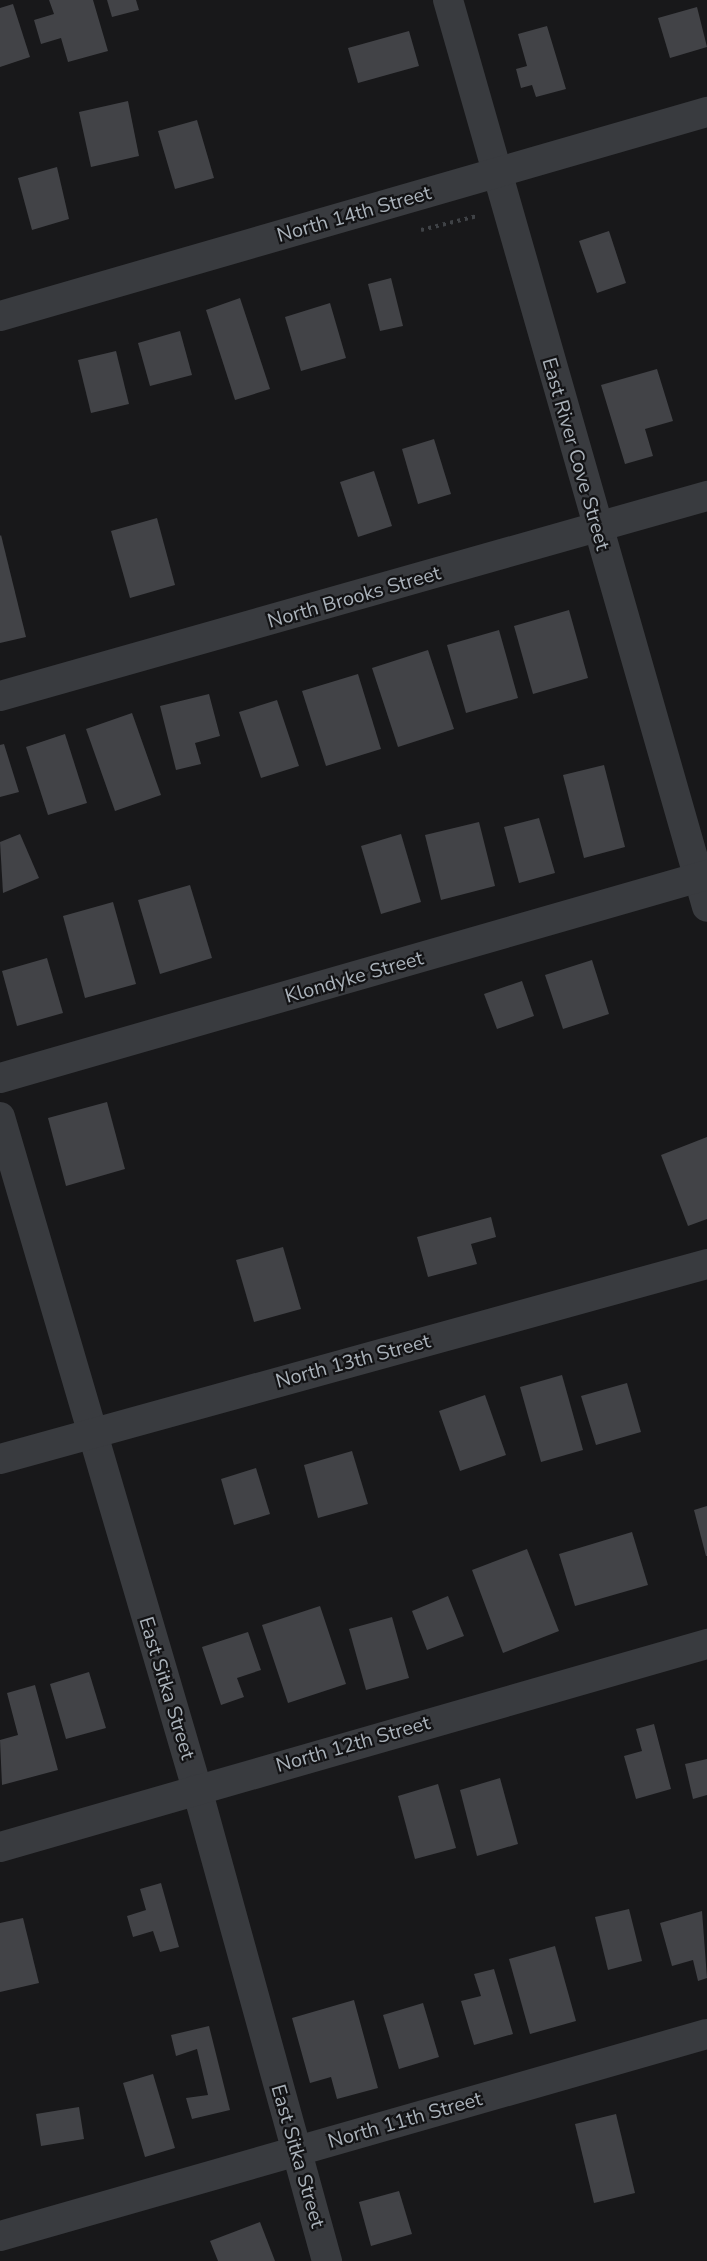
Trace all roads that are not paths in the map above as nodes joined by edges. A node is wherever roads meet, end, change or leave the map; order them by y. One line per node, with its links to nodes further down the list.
1 (447, 0): 3 (street, East River Cove Street)
2 (707, 112): 3 (street, North 14th Street)
3 (495, 174): 4 (street, North 14th Street); 6 (street, East River Cove Street)
4 (0, 316)
5 (707, 496): 6 (street, North Brooks Street)
6 (598, 528): 7 (street, North Brooks Street); 8 (street, East River Cove Street)
7 (0, 696)
8 (703, 877): 9 (street, East River Cove Street); 10 (street, Klondyke Street)
9 (707, 907)
10 (0, 1078)
11 (0, 1117): 13 (street, East Sitka Street)
12 (707, 1264): 13 (street, North 13th Street)
13 (91, 1432): 14 (street, North 13th Street); 16 (street, East Sitka Street)
14 (0, 1459)
15 (707, 1644): 16 (street, North 12th Street)
16 (197, 1789): 17 (street, North 12th Street); 19 (street, East Sitka Street)
17 (0, 1847)
18 (707, 2034): 19 (street, North 11th Street)
19 (296, 2151): 20 (street, North 11th Street); 21 (street, East Sitka Street)
20 (0, 2236)
21 (327, 2261)

